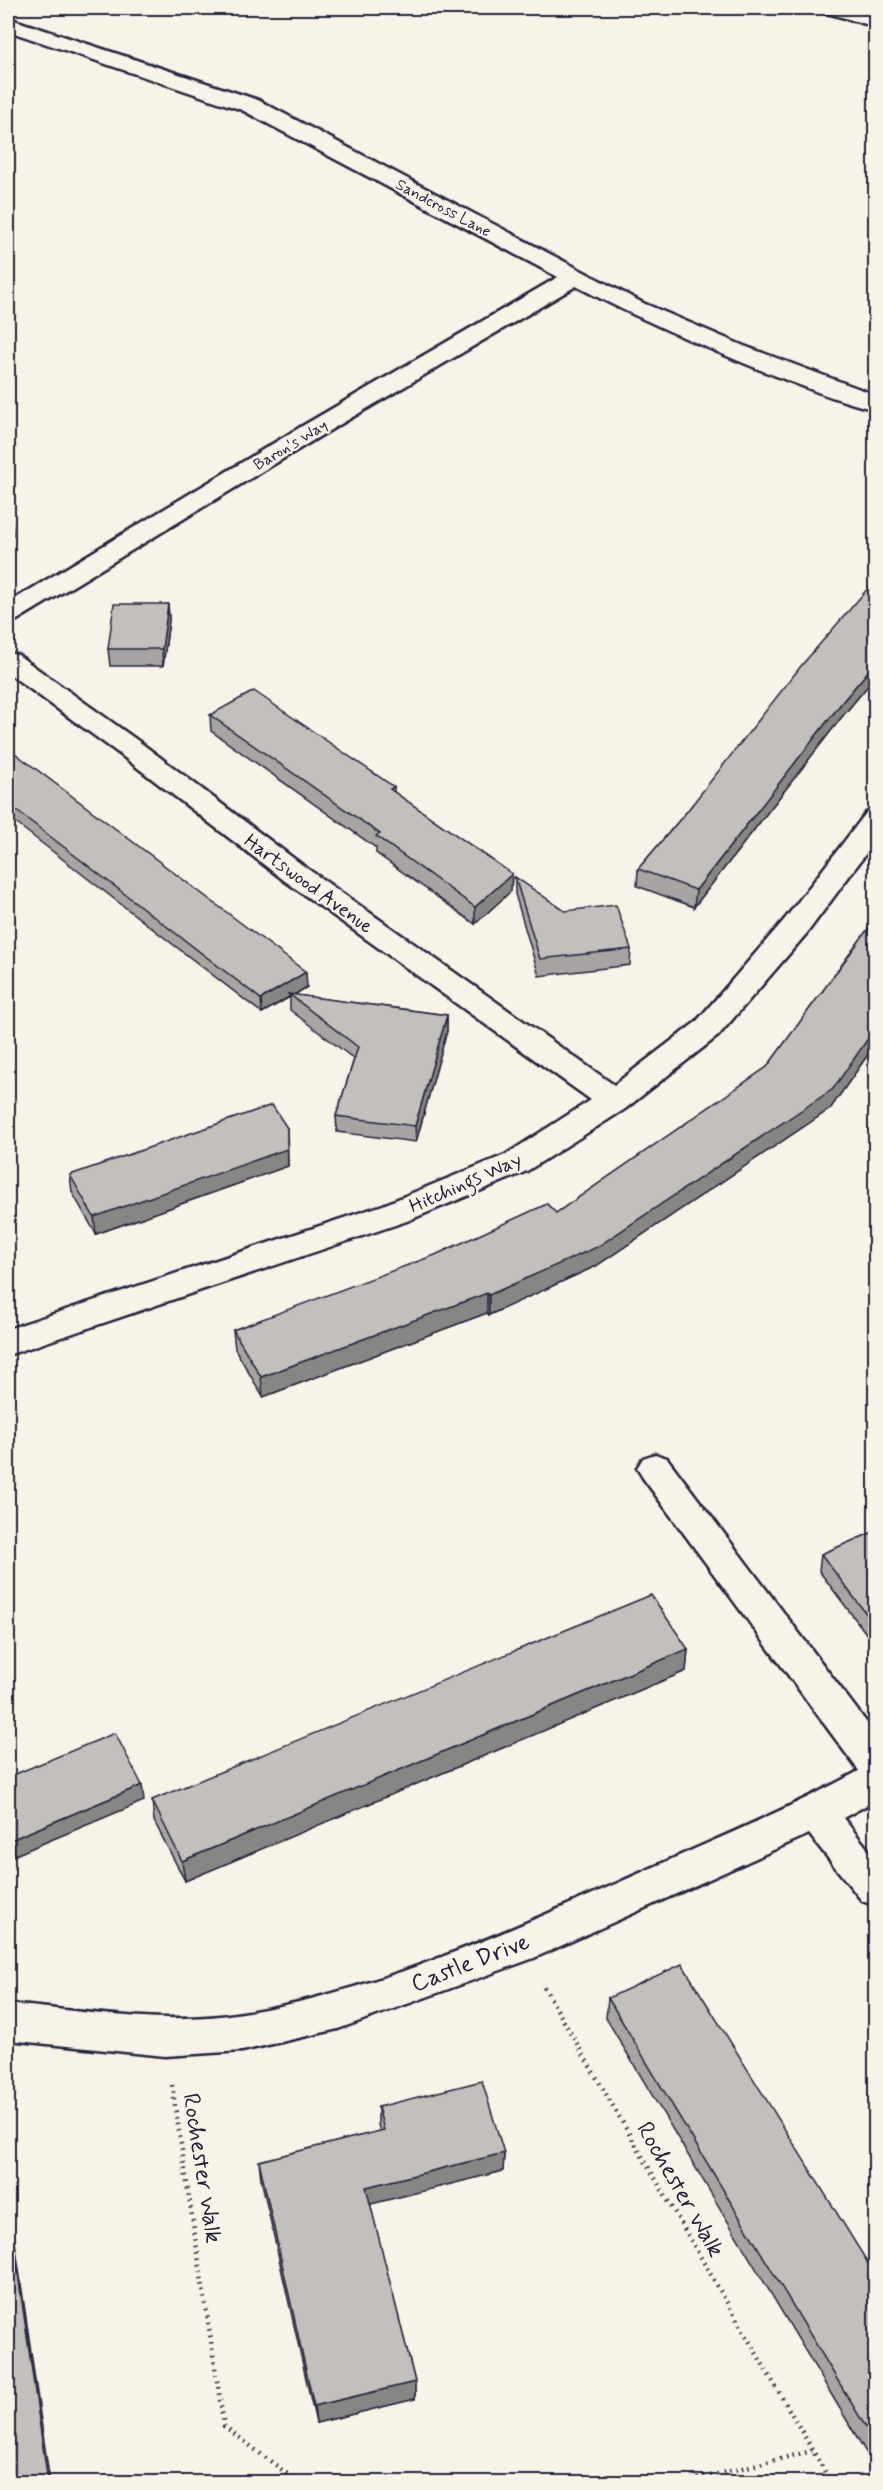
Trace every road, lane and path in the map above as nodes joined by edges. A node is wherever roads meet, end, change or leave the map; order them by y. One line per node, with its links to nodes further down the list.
1 (831, 8): 2 (street)
2 (876, 21)
3 (8, 24): 4 (street, Sandcross Lane)
4 (575, 277): 5 (street, Sandcross Lane); 6 (street, Baron's Way)
5 (876, 403)
6 (8, 614)
7 (8, 661): 9 (street, Hartswood Avenue)
8 (876, 819): 9 (street, Hitchings Way)
9 (614, 1101): 10 (street, Hitchings Way)
10 (8, 1341)
11 (655, 1468): 12 (street)
12 (876, 1765)
13 (876, 1781): 14 (street, Castle Drive)
14 (816, 1813): 15 (street); 16 (street, Castle Drive)
15 (876, 1889)
16 (520, 1945): 18 (street, Castle Drive); 19 (path, Rochester Walk)
17 (8, 2022): 18 (street, Castle Drive)
18 (165, 2037): 20 (path, Rochester Walk)
19 (812, 2451): 21 (path); 22 (path, Rochester Walk)
20 (298, 2482)
21 (685, 2482)
22 (831, 2482)

